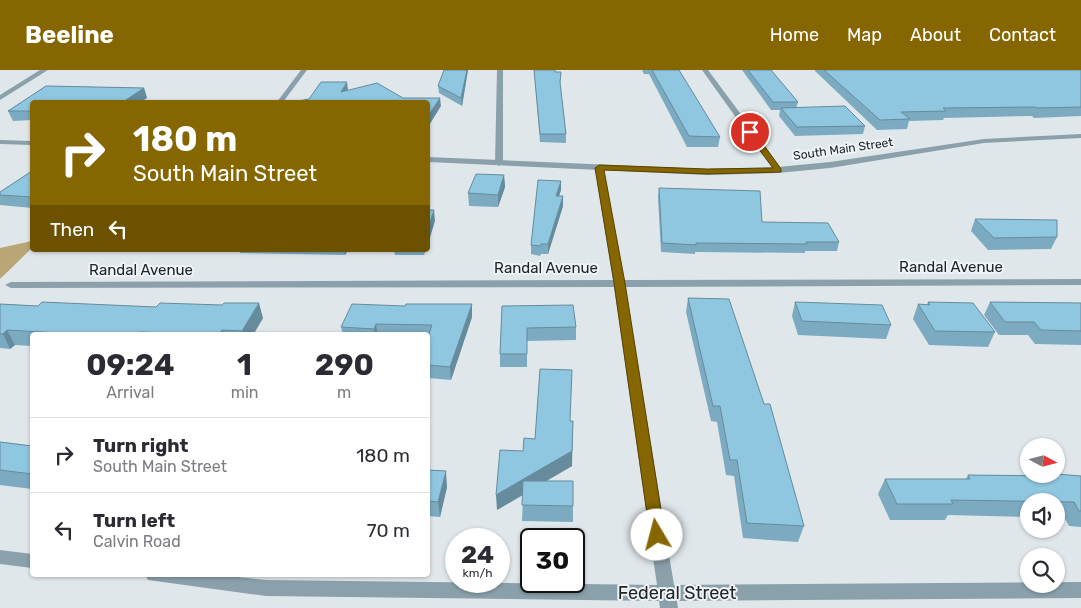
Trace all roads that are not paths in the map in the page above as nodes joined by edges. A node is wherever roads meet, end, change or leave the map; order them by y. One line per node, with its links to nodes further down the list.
1 (45, 70): 5 (street)
2 (304, 70): 6 (street)
3 (500, 70): 11 (street)
4 (705, 70): 13 (street)
5 (0, 98)
6 (282, 100)
7 (1081, 136): 13 (street, South Main Street)
8 (0, 142): 9 (street)
9 (30, 143)
10 (430, 160): 11 (street, South Main Street)
11 (499, 163): 12 (street, South Main Street)
12 (599, 168): 13 (street, South Main Street); 15 (street)
13 (778, 170)
14 (1081, 282): 15 (street, Randal Avenue)
15 (619, 283): 16 (street, Randal Avenue); 21 (street)
16 (11, 285)
17 (0, 557): 18 (street)
18 (30, 561)
19 (171, 577): 21 (street, Federal Street)
20 (1081, 590): 21 (street, Federal Street)
21 (667, 601)

